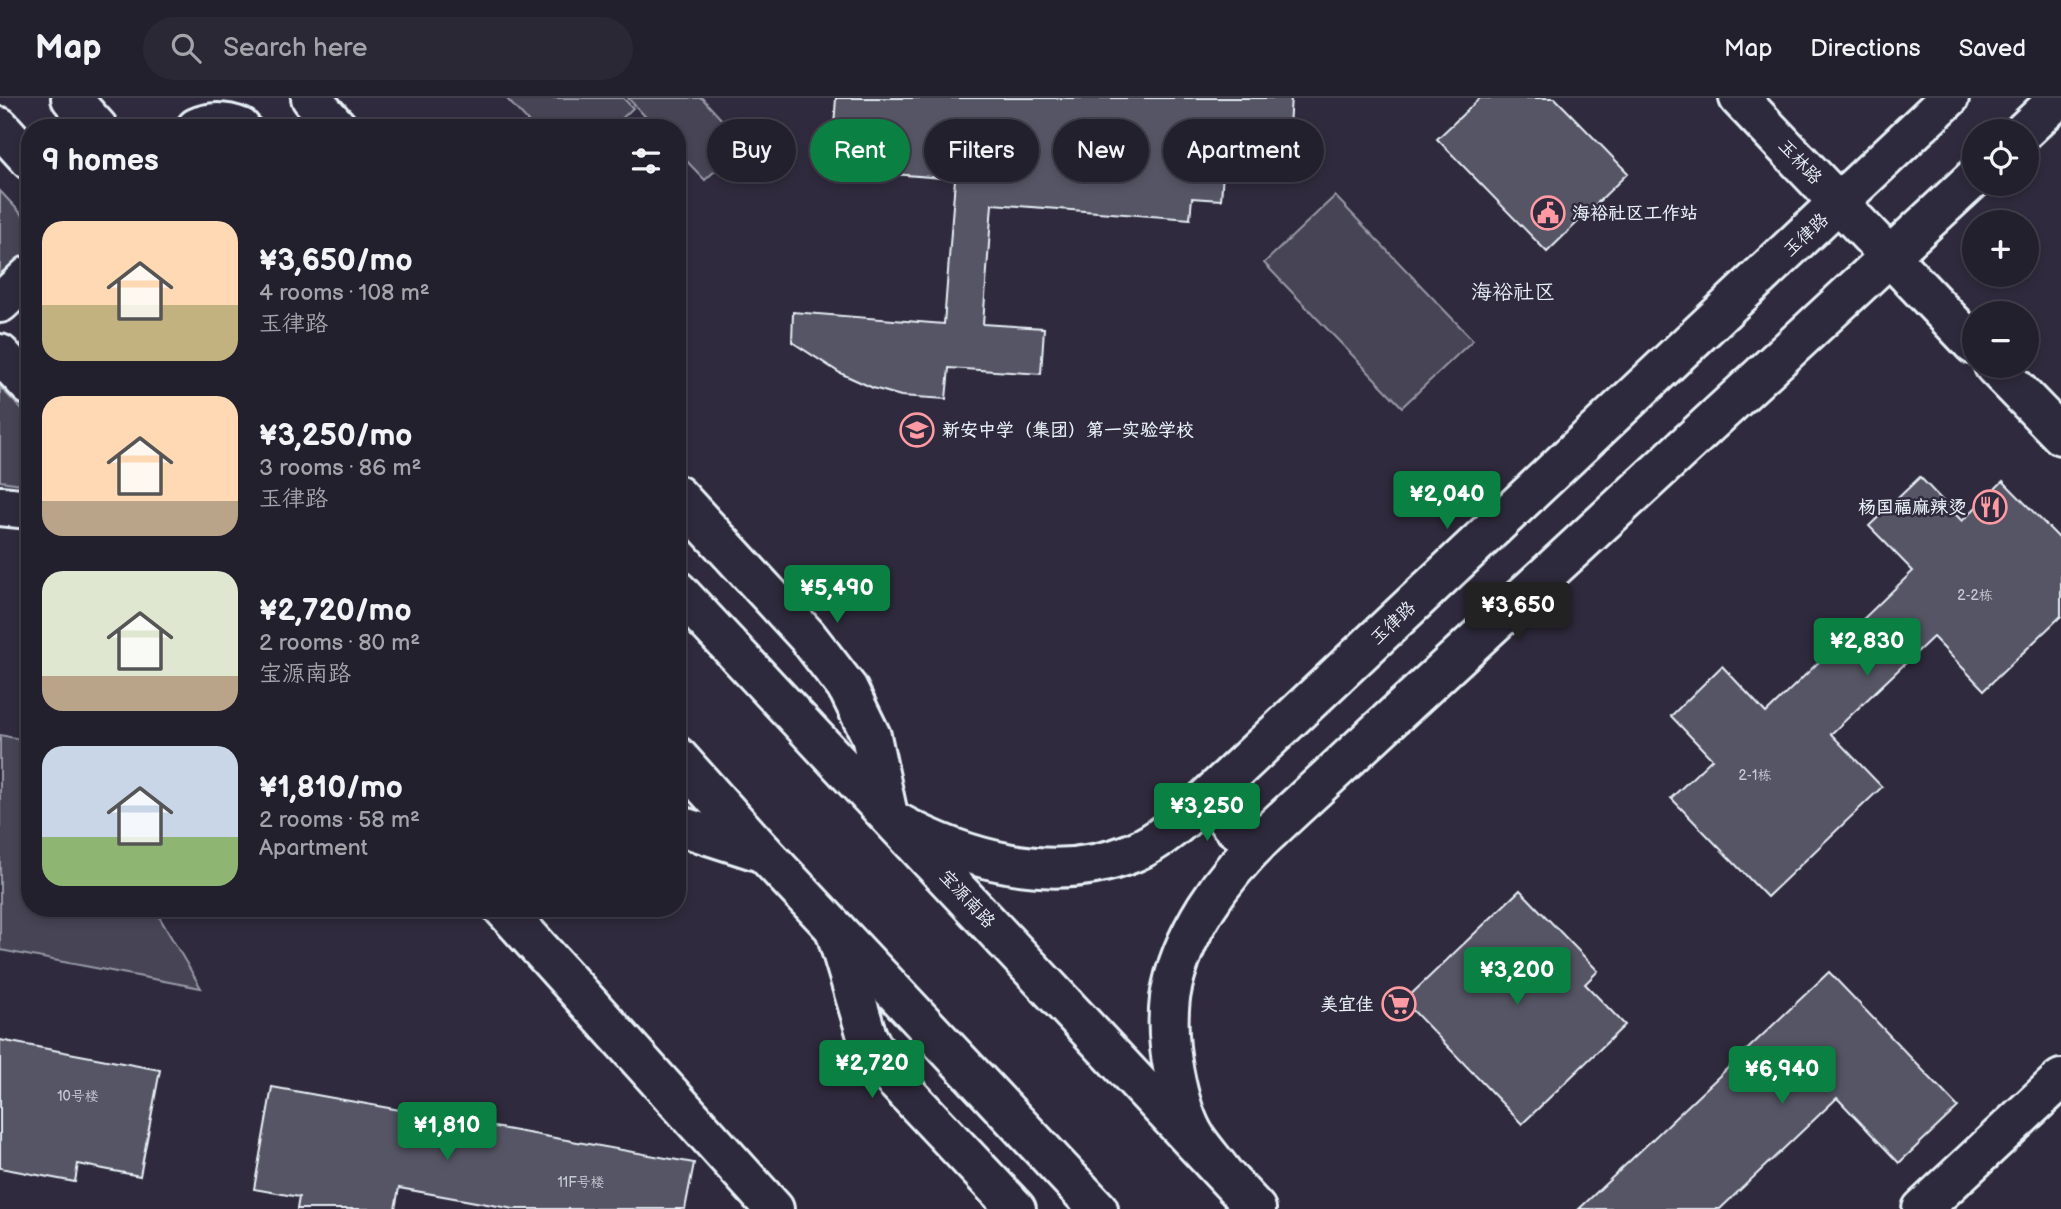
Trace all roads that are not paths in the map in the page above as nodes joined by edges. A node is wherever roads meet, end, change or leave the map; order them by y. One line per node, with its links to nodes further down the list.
1 (71, 98): 7 (main road)
2 (222, 98): 8 (main road)
3 (311, 98): 9 (main road)
4 (1739, 98): 14 (main road, 玉林路)
5 (1949, 98): 14 (main road, 玉律路)
6 (2059, 98): 10 (main road)
7 (91, 119)
8 (242, 119)
9 (330, 119)
10 (2037, 119)
11 (0, 127): 12 (main road)
12 (21, 150)
13 (1962, 189): 15 (main road)
14 (1839, 204): 15 (main road, 玉林路); 28 (main road, 玉律路)
15 (1890, 257): 18 (main road, 玉林路); 31 (main road)
16 (21, 283): 17 (main road)
17 (0, 303)
18 (1962, 332)
19 (0, 354): 20 (main road)
20 (21, 376)
21 (2006, 378): 22 (main road)
22 (2061, 435)
23 (686, 505): 29 (main road)
24 (0, 506): 25 (main road)
25 (21, 508)
26 (686, 600): 29 (main road, 宝源南路)
27 (686, 765): 32 (main road)
28 (1225, 781): 29 (main road, 玉律路); 31 (main road)
29 (891, 818): 36 (main road, 宝源南路)
30 (686, 828): 32 (main road)
31 (1270, 831): 36 (main road)
32 (764, 853): 34 (main road)
33 (511, 917): 37 (main road)
34 (835, 929): 38 (main road); 39 (main road)
35 (2061, 1079): 41 (main road)
36 (1222, 1172): 40 (main road, 宝源南路)
37 (774, 1209)
38 (1016, 1209)
39 (1098, 1209)
40 (1256, 1209)
41 (1922, 1209)

